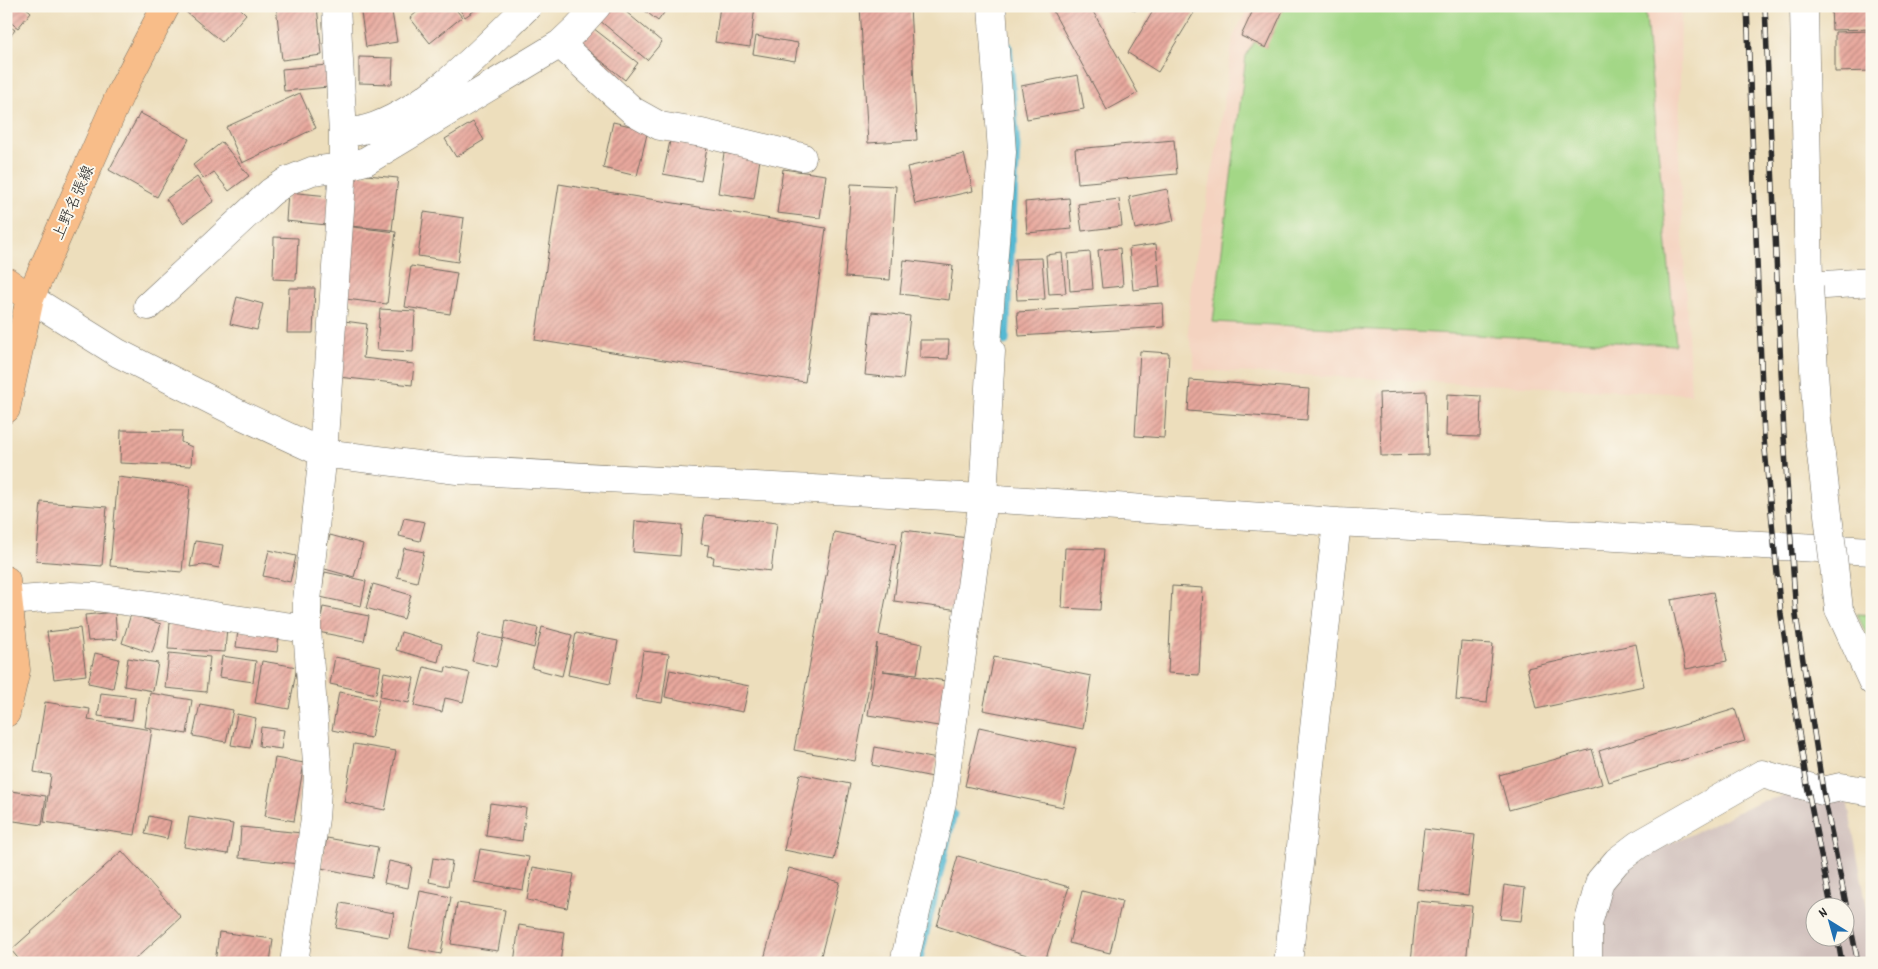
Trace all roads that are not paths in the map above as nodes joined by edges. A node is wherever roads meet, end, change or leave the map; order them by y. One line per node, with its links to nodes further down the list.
1 (166, 6): 14 (main road, 上野名張線)
2 (336, 6): 8 (street)
3 (528, 6): 8 (street)
4 (597, 6): 7 (street)
5 (992, 6): 18 (street)
6 (1804, 6): 13 (street)
7 (560, 44): 9 (street); 10 (street)
8 (343, 134): 10 (street)
9 (802, 156)
10 (343, 168): 15 (street); 17 (street)
11 (6, 281): 14 (main road)
12 (1872, 282): 13 (street)
13 (1809, 286): 23 (street, bridge)
14 (30, 298): 16 (main road, 上野名張線); 17 (street)
15 (148, 306)
16 (6, 409)
17 (323, 453): 18 (street); 22 (street)
18 (983, 498): 19 (street); 27 (street)
19 (1337, 522): 20 (street); 28 (street)
20 (1872, 551)
21 (7, 590): 22 (street); 24 (main road)
22 (307, 629): 26 (street)
23 (1872, 681)
24 (6, 713)
25 (1872, 792): 29 (street)
26 (294, 963)
27 (904, 963)
28 (1288, 963)
29 (1588, 963)

